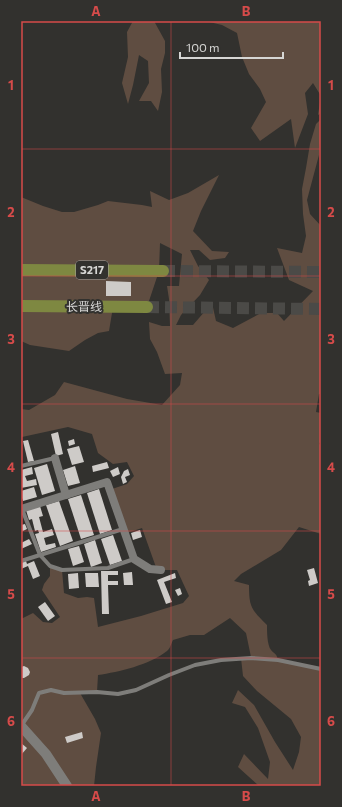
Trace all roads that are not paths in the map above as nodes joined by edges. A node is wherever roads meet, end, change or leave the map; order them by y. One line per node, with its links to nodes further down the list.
1 (21, 270): 2 (main road, S217)
2 (163, 271)
3 (21, 306): 4 (main road, 长晋线)
4 (147, 307)
5 (55, 458): 6 (lane); 7 (street)
6 (21, 466)
7 (66, 494): 8 (street); 9 (street)
8 (22, 509): 10 (lane)
9 (123, 529): 10 (lane); 11 (street)
10 (40, 555): 11 (lane); 12 (lane)
11 (134, 560): 13 (street)
12 (21, 561)
13 (161, 570)
14 (321, 669): 15 (lane)
15 (21, 726): 16 (street)
16 (67, 786)

